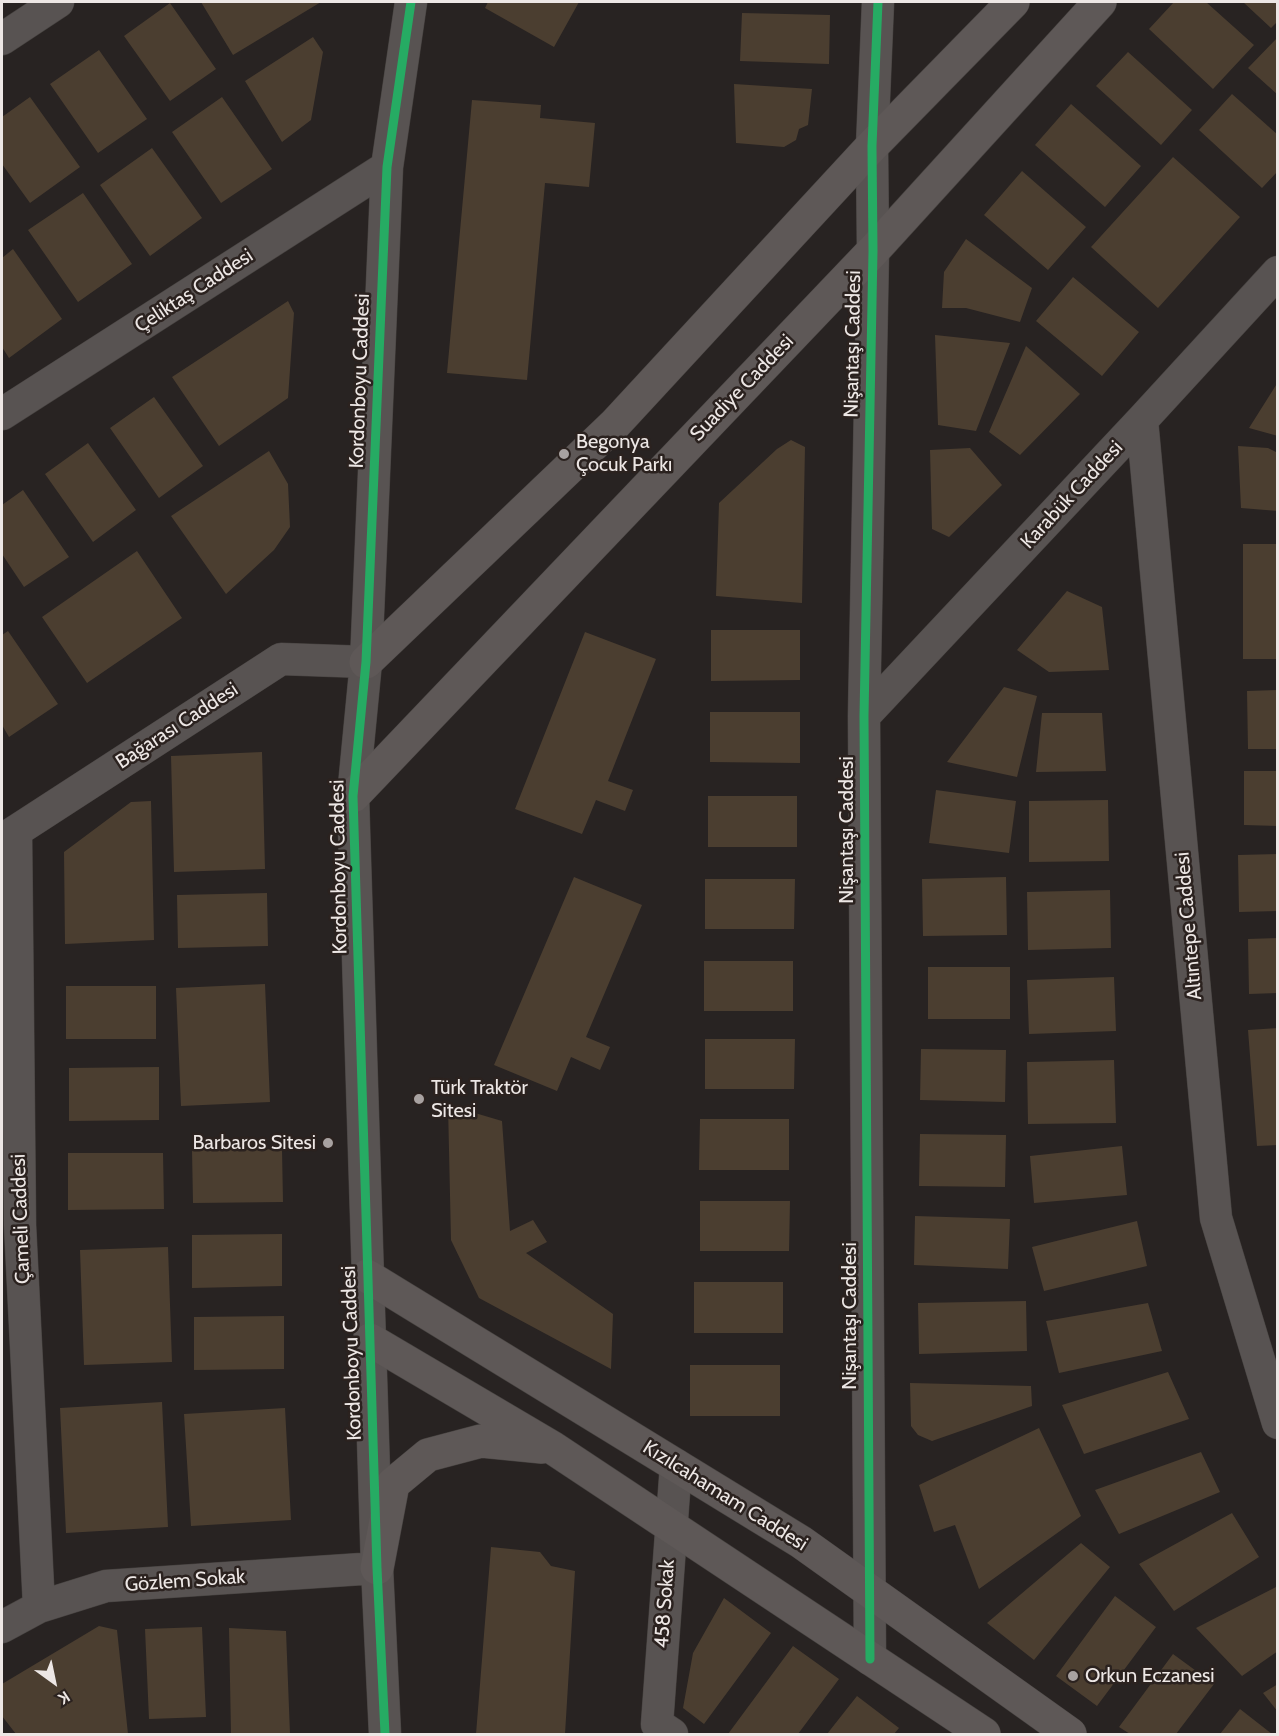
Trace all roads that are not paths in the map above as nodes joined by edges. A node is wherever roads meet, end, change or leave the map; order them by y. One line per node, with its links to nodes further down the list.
1 (58, 2): 6 (street)
2 (411, 2): 8 (street, Kordonboyu Caddesi)
3 (878, 2): 7 (street, Nişantaşı Caddesi)
4 (1013, 2): 7 (main road)
5 (1100, 2): 9 (main road, Suadiye Caddesi)
6 (2, 39)
7 (872, 146): 9 (street, Nişantaşı Caddesi); 13 (main road)
8 (387, 167): 11 (street, Çeliktaş Caddesi); 13 (street, Kordonboyu Caddesi)
9 (873, 251): 14 (street, Nişantaşı Caddesi); 15 (main road, Suadiye Caddesi)
10 (1278, 272): 12 (street, Karabük Caddesi)
11 (4, 406)
12 (1142, 420): 14 (street, Karabük Caddesi); 20 (street, Altıntepe Caddesi)
13 (366, 662): 15 (street, Kordonboyu Caddesi); 16 (street, Bağarası Caddesi)
14 (864, 716): 25 (street, Nişantaşı Caddesi)
15 (353, 796): 18 (street, Kordonboyu Caddesi)
16 (9, 836): 17 (street, Çameli Caddesi)
17 (11, 1232): 26 (street, Çameli Caddesi)
18 (367, 1276): 19 (street, Kordonboyu Caddesi); 22 (main road, Kızılcahamam Caddesi)
19 (370, 1340): 21 (main road); 24 (street, Kordonboyu Caddesi)
20 (1278, 1423)
21 (553, 1448): 23 (main road); 24 (main road)
22 (676, 1465): 23 (street, 458 Sokak); 25 (main road, Kızılcahamam Caddesi)
23 (671, 1527): 28 (main road); 30 (street, 458 Sokak)
24 (376, 1568): 26 (street, Gözlem Sokak); 29 (street, Kordonboyu Caddesi)
25 (870, 1592): 28 (street, Nişantaşı Caddesi); 32 (main road, Kızılcahamam Caddesi)
26 (39, 1607): 27 (street, Gözlem Sokak)
27 (2, 1627)
28 (870, 1659): 31 (main road)
29 (385, 1734)
30 (672, 1734)
31 (984, 1734)
32 (1070, 1734)

